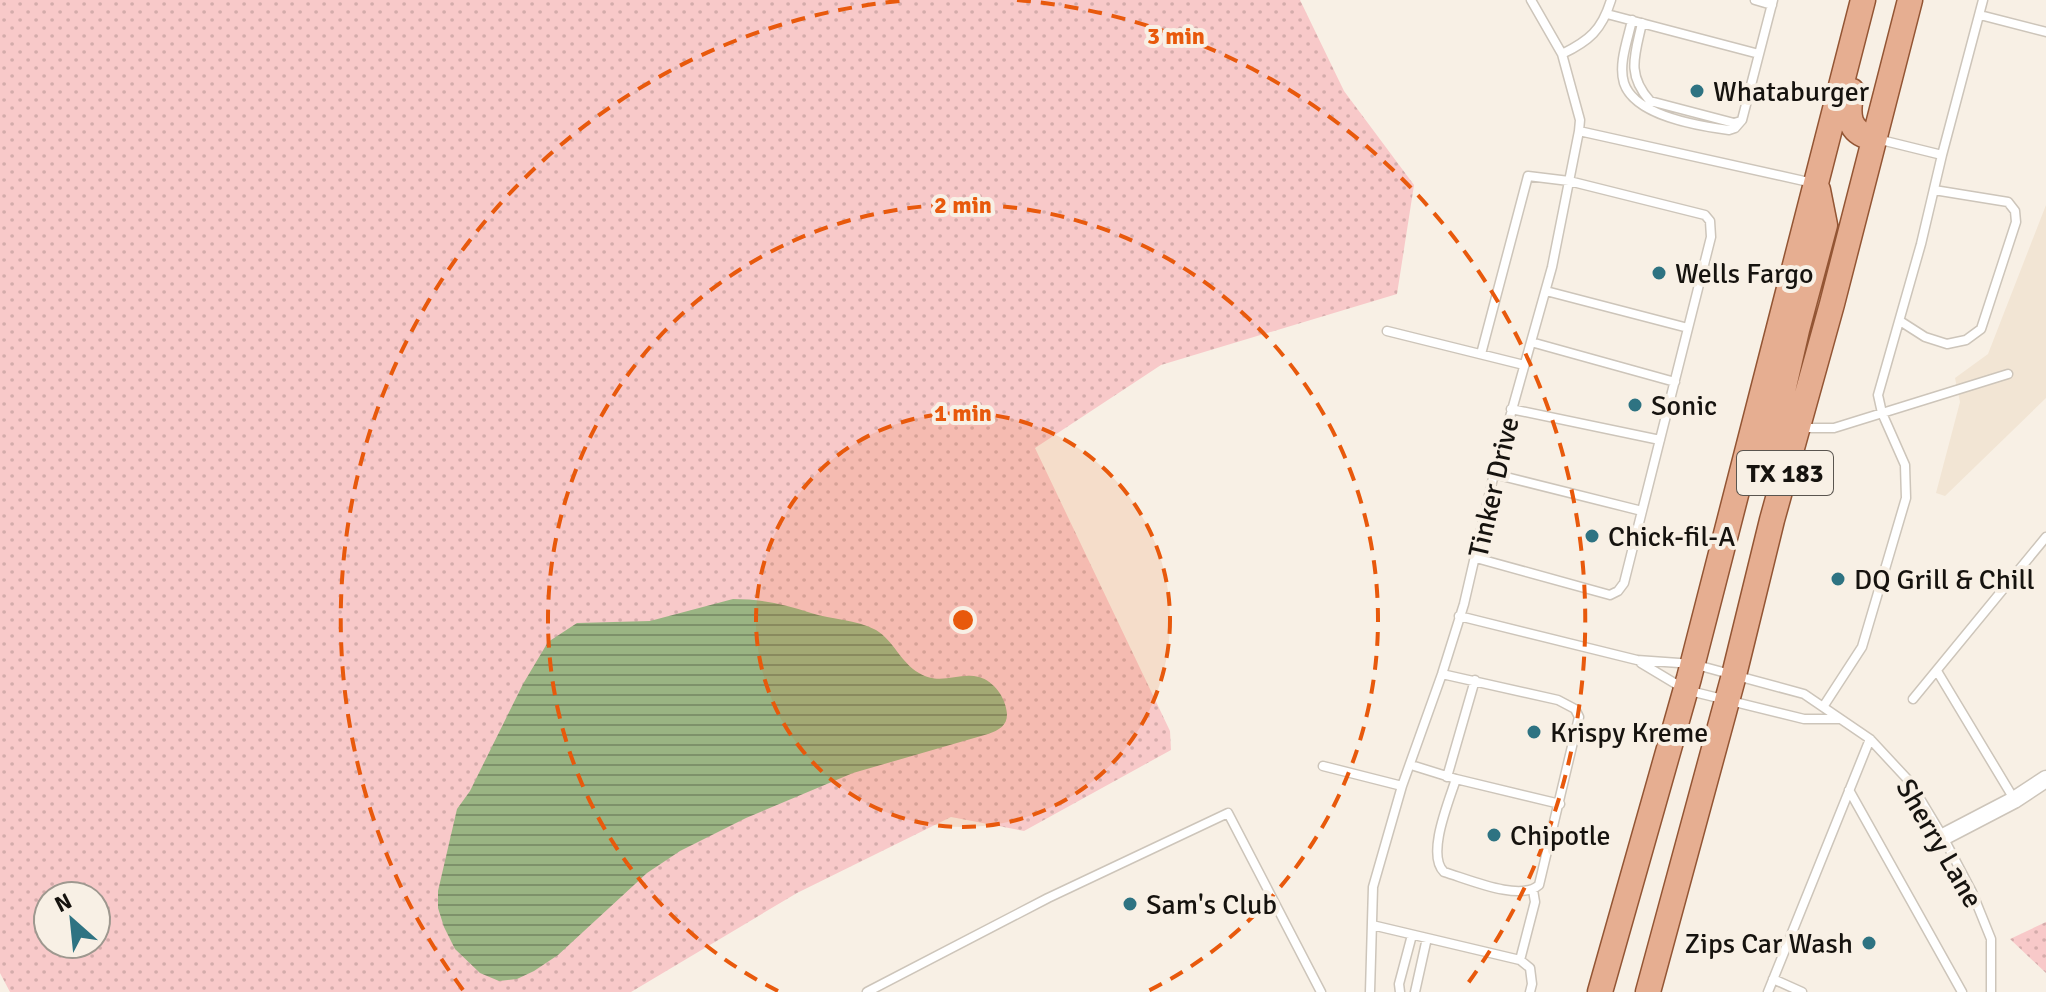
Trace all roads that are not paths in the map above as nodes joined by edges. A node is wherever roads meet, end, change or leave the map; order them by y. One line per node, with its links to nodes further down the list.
1 (1531, 0): 13 (lane, Tinker Drive)
2 (1611, 0): 9 (lane)
3 (1755, 0): 8 (lane)
4 (1863, 0): 19 (main road, TX 183)
5 (1877, 0): 16 (main road)
6 (1910, 0): 16 (main road, TX 183)
7 (1983, 0): 10 (lane)
8 (1772, 2): 14 (lane)
9 (1607, 14): 11 (lane); 13 (lane)
10 (1980, 15): 12 (lane); 17 (lane)
11 (1637, 22): 14 (lane); 14 (lane)
12 (2046, 32)
13 (1562, 54): 15 (lane, Tinker Drive)
14 (1759, 54)
15 (1579, 131): 18 (lane, Tinker Drive); 19 (lane)
16 (1873, 138): 17 (lane); 32 (main road, TX 183)
17 (1942, 155): 20 (lane)
18 (1569, 181): 21 (lane, Tinker Drive); 23 (lane); 26 (lane)
19 (1816, 184): 34 (main road); 41 (main road, TX 183)
20 (1934, 190): 22 (lane); 22 (lane)
21 (1546, 291): 23 (lane); 25 (lane, Tinker Drive)
22 (1900, 321): 31 (lane)
23 (1688, 328): 29 (lane)
24 (1387, 331): 26 (lane)
25 (1531, 342): 27 (lane, Tinker Drive); 29 (lane)
26 (1481, 354): 27 (lane)
27 (1524, 365): 30 (lane, Tinker Drive)
28 (2008, 374): 31 (lane)
29 (1675, 382): 33 (lane)
30 (1511, 409): 33 (lane); 35 (lane, Tinker Drive)
31 (1882, 413): 32 (lane); 49 (lane)
32 (1797, 428): 34 (main road, TX 183)
33 (1660, 440): 36 (lane)
34 (1786, 469): 44 (main road, TX 183)
35 (1494, 474): 36 (lane); 38 (lane, Tinker Drive)
36 (1642, 511): 38 (lane)
37 (2046, 537): 42 (lane)
38 (1476, 558): 39 (lane, Tinker Drive)
39 (1459, 616): 40 (lane); 43 (lane, Tinker Drive)
40 (1637, 660): 41 (lane, Sherry Lane); 46 (lane)
41 (1693, 664): 44 (lane, Sherry Lane); 46 (main road, TX 183)
42 (1937, 671): 47 (lane); 58 (lane)
43 (1442, 674): 45 (lane); 52 (lane, Tinker Drive)
44 (1734, 675): 48 (main road, TX 183); 49 (lane, Sherry Lane)
45 (1475, 680): 54 (lane); 59 (lane)
46 (1686, 690): 48 (lane); 73 (main road, TX 183)
47 (1913, 699)
48 (1727, 700): 50 (lane); 74 (main road, TX 183)
49 (1823, 707): 50 (lane, Sherry Lane)
50 (1841, 719): 51 (lane, Sherry Lane)
51 (1870, 739): 57 (lane); 60 (lane, Sherry Lane)
52 (1411, 765): 54 (lane); 56 (lane, Tinker Drive)
53 (1323, 766): 56 (lane)
54 (1452, 778): 59 (lane); 61 (lane)
55 (2046, 779): 58 (street)
56 (1402, 786): 62 (lane, Tinker Drive)
57 (1849, 790): 66 (lane); 77 (lane)
58 (2014, 800): 60 (street)
59 (1560, 804): 61 (lane)
60 (1943, 837): 78 (lane, Sherry Lane)
61 (1529, 891): 65 (lane)
62 (1372, 925): 63 (lane); 69 (lane, Tinker Drive)
63 (1412, 935): 64 (lane); 70 (lane)
64 (1427, 938): 65 (lane); 71 (lane)
65 (1520, 960): 72 (lane)
66 (1773, 979): 75 (lane); 76 (lane)
67 (867, 992): 68 (lane)
68 (1321, 992)
69 (1370, 992)
70 (1400, 992)
71 (1415, 992)
72 (1530, 992)
73 (1600, 992)
74 (1648, 992)
75 (1768, 992)
76 (1802, 992)
77 (1962, 992)
78 (1991, 992)

